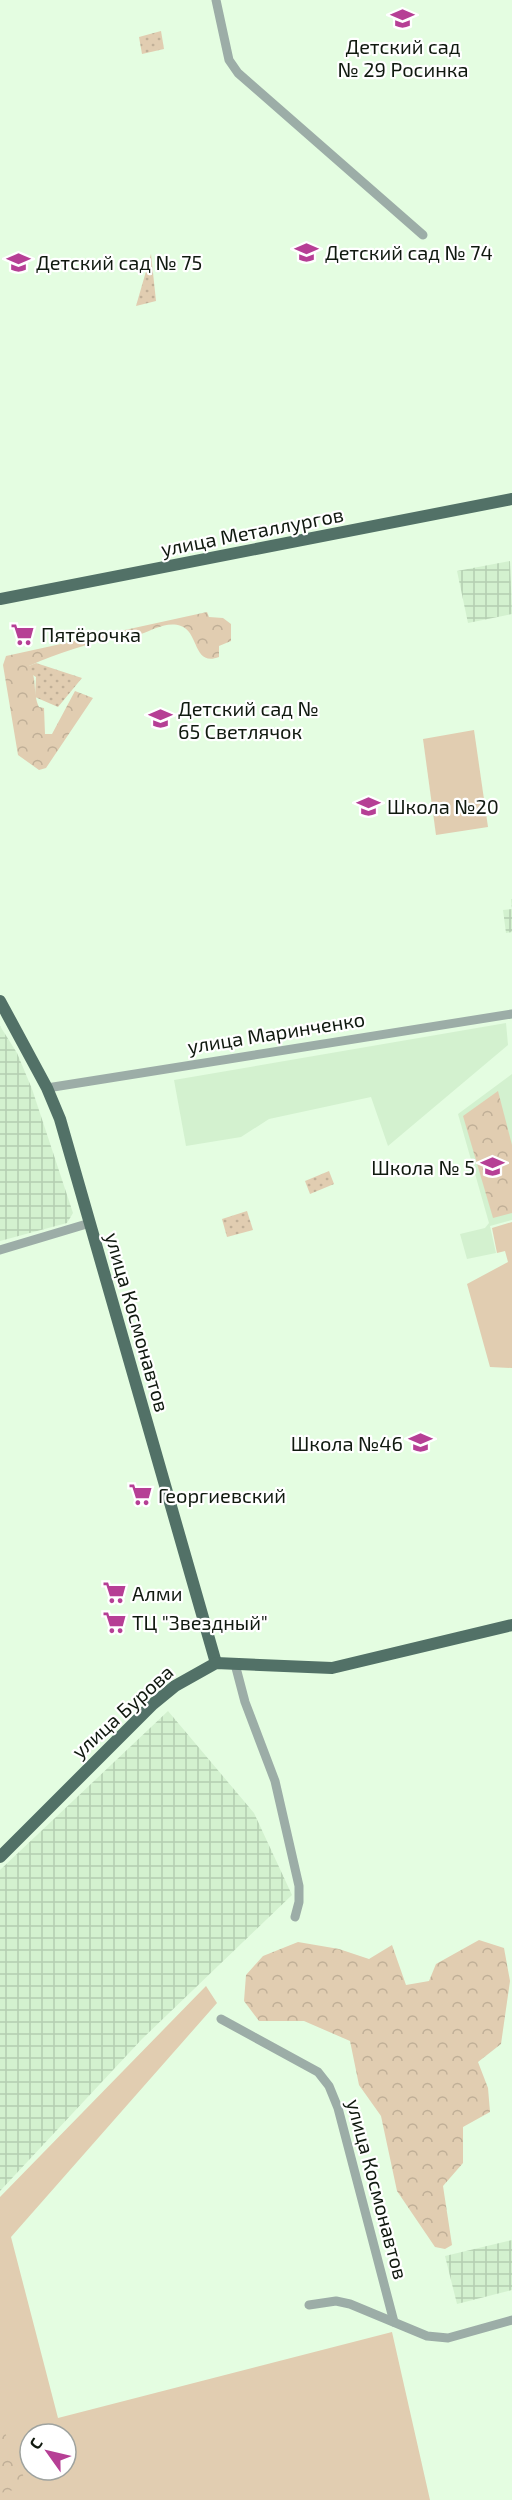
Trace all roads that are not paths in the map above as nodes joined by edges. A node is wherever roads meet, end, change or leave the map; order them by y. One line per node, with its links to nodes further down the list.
1 (216, 0): 2 (street)
2 (423, 234)
3 (512, 499): 4 (main road, улица Металлургов)
4 (0, 598)
5 (0, 1001): 7 (main road, улица Космонавтов)
6 (512, 1014): 7 (street, улица Маринченко)
7 (46, 1088): 8 (main road, улица Космонавтов)
8 (90, 1223): 9 (street); 11 (main road, улица Космонавтов)
9 (0, 1250)
10 (512, 1625): 12 (main road)
11 (216, 1663): 12 (main road); 13 (main road, улица Бурова)
12 (235, 1664): 14 (street)
13 (0, 1857)
14 (295, 1917)
15 (221, 2019): 18 (street, улица Космонавтов)
16 (309, 2305): 18 (street)
17 (512, 2320): 18 (street)
18 (394, 2322)

